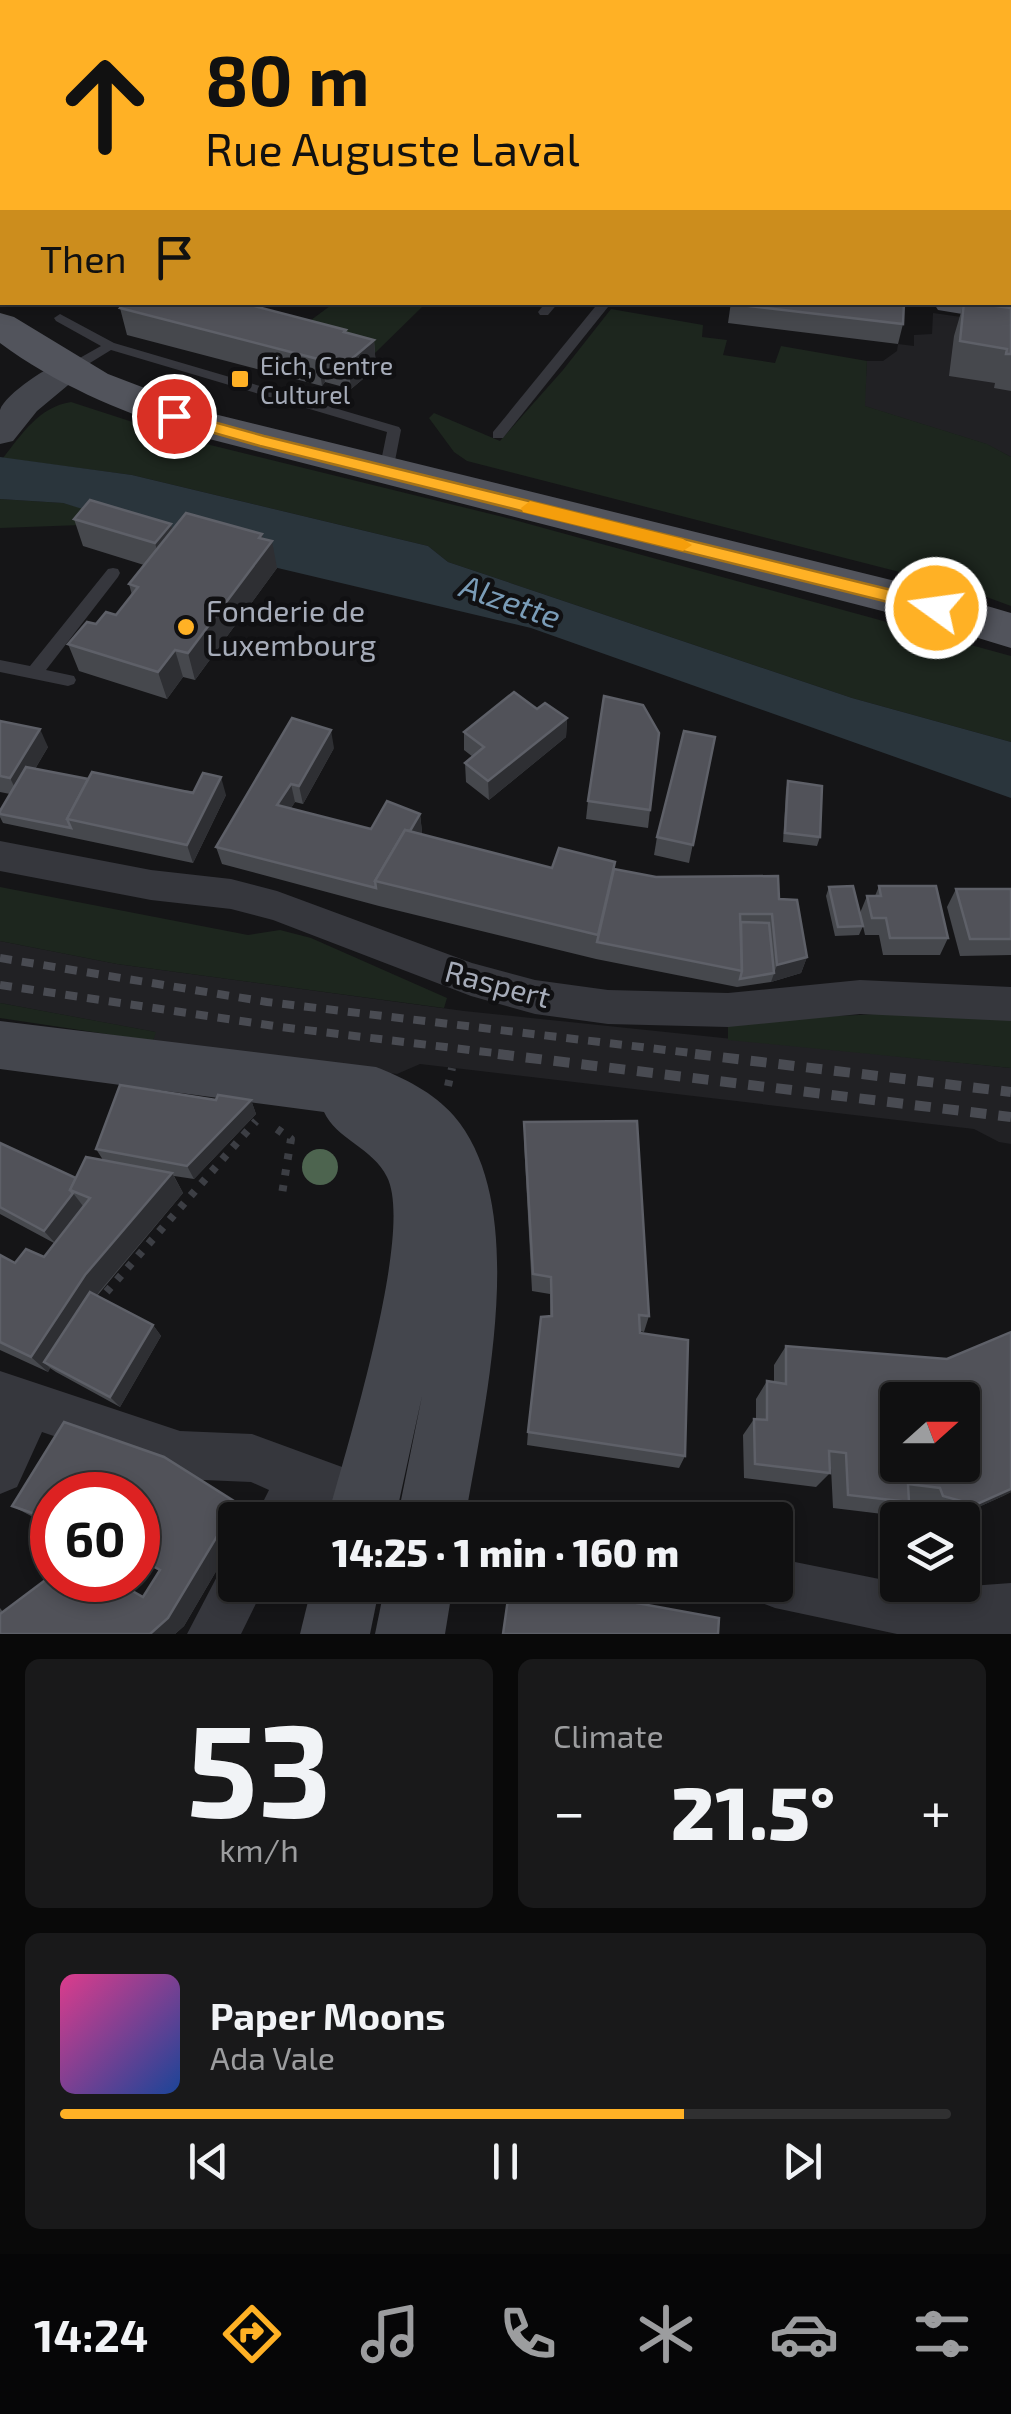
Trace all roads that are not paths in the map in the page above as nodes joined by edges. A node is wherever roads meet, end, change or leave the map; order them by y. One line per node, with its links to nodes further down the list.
1 (604, 305): 9 (lane)
2 (974, 305): 3 (main road)
3 (1011, 310)
4 (60, 318): 6 (lane)
5 (0, 324): 7 (main road)
6 (110, 346): 7 (lane); 10 (lane)
7 (67, 370): 8 (main road); 10 (main road)
8 (5, 426)
9 (498, 435)
10 (386, 470): 12 (main road)
11 (113, 573): 14 (lane)
12 (1011, 631)
13 (0, 666): 14 (lane)
14 (34, 672): 15 (lane)
15 (68, 680)
16 (0, 856): 17 (street, Raspert)
17 (1011, 1004)
18 (0, 1045): 19 (main road)
19 (320, 1084): 23 (main road); 24 (main road)
20 (15, 1400): 21 (street); 22 (street)
21 (0, 1470)
22 (291, 1500)
23 (365, 1502)
24 (442, 1502)
25 (793, 1587): 29 (street)
26 (230, 1602): 30 (street)
27 (342, 1602): 31 (main road)
28 (416, 1602): 32 (main road)
29 (1011, 1609)
30 (212, 1634)
31 (335, 1634)
32 (410, 1634)

